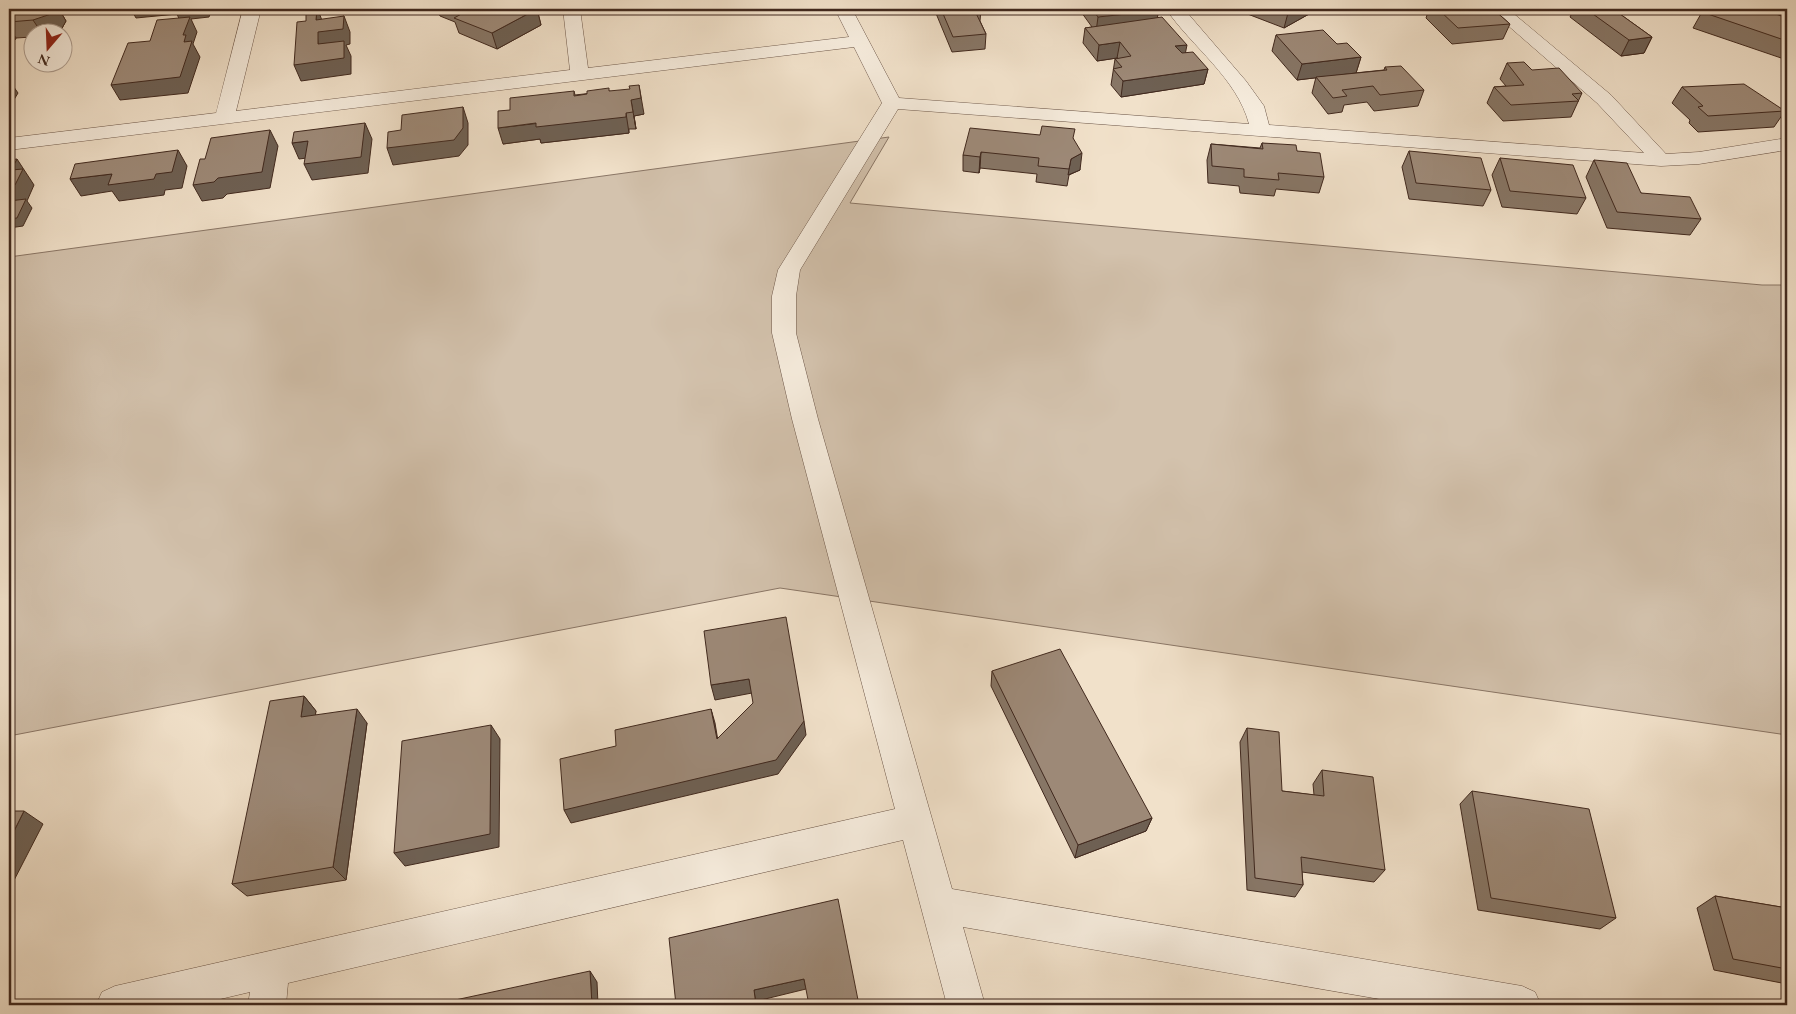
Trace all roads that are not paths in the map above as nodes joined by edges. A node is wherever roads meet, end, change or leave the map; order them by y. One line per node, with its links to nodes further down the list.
1 (252, 9): 9 (street)
2 (571, 9): 7 (street)
3 (844, 9): 6 (street)
4 (1175, 9): 10 (street)
5 (1498, 9): 13 (street)
6 (859, 41): 7 (street); 8 (street)
7 (580, 74): 9 (street)
8 (892, 103): 10 (street); 14 (street)
9 (225, 117): 11 (street)
10 (1260, 129): 13 (street)
11 (9, 144)
12 (1787, 144): 13 (street)
13 (1661, 160)
14 (914, 821): 15 (street); 16 (street)
15 (939, 905): 19 (street); 20 (street)
16 (271, 968): 17 (street); 18 (street)
17 (115, 1005)
18 (267, 1005)
19 (966, 1005)
20 (1522, 1005)

